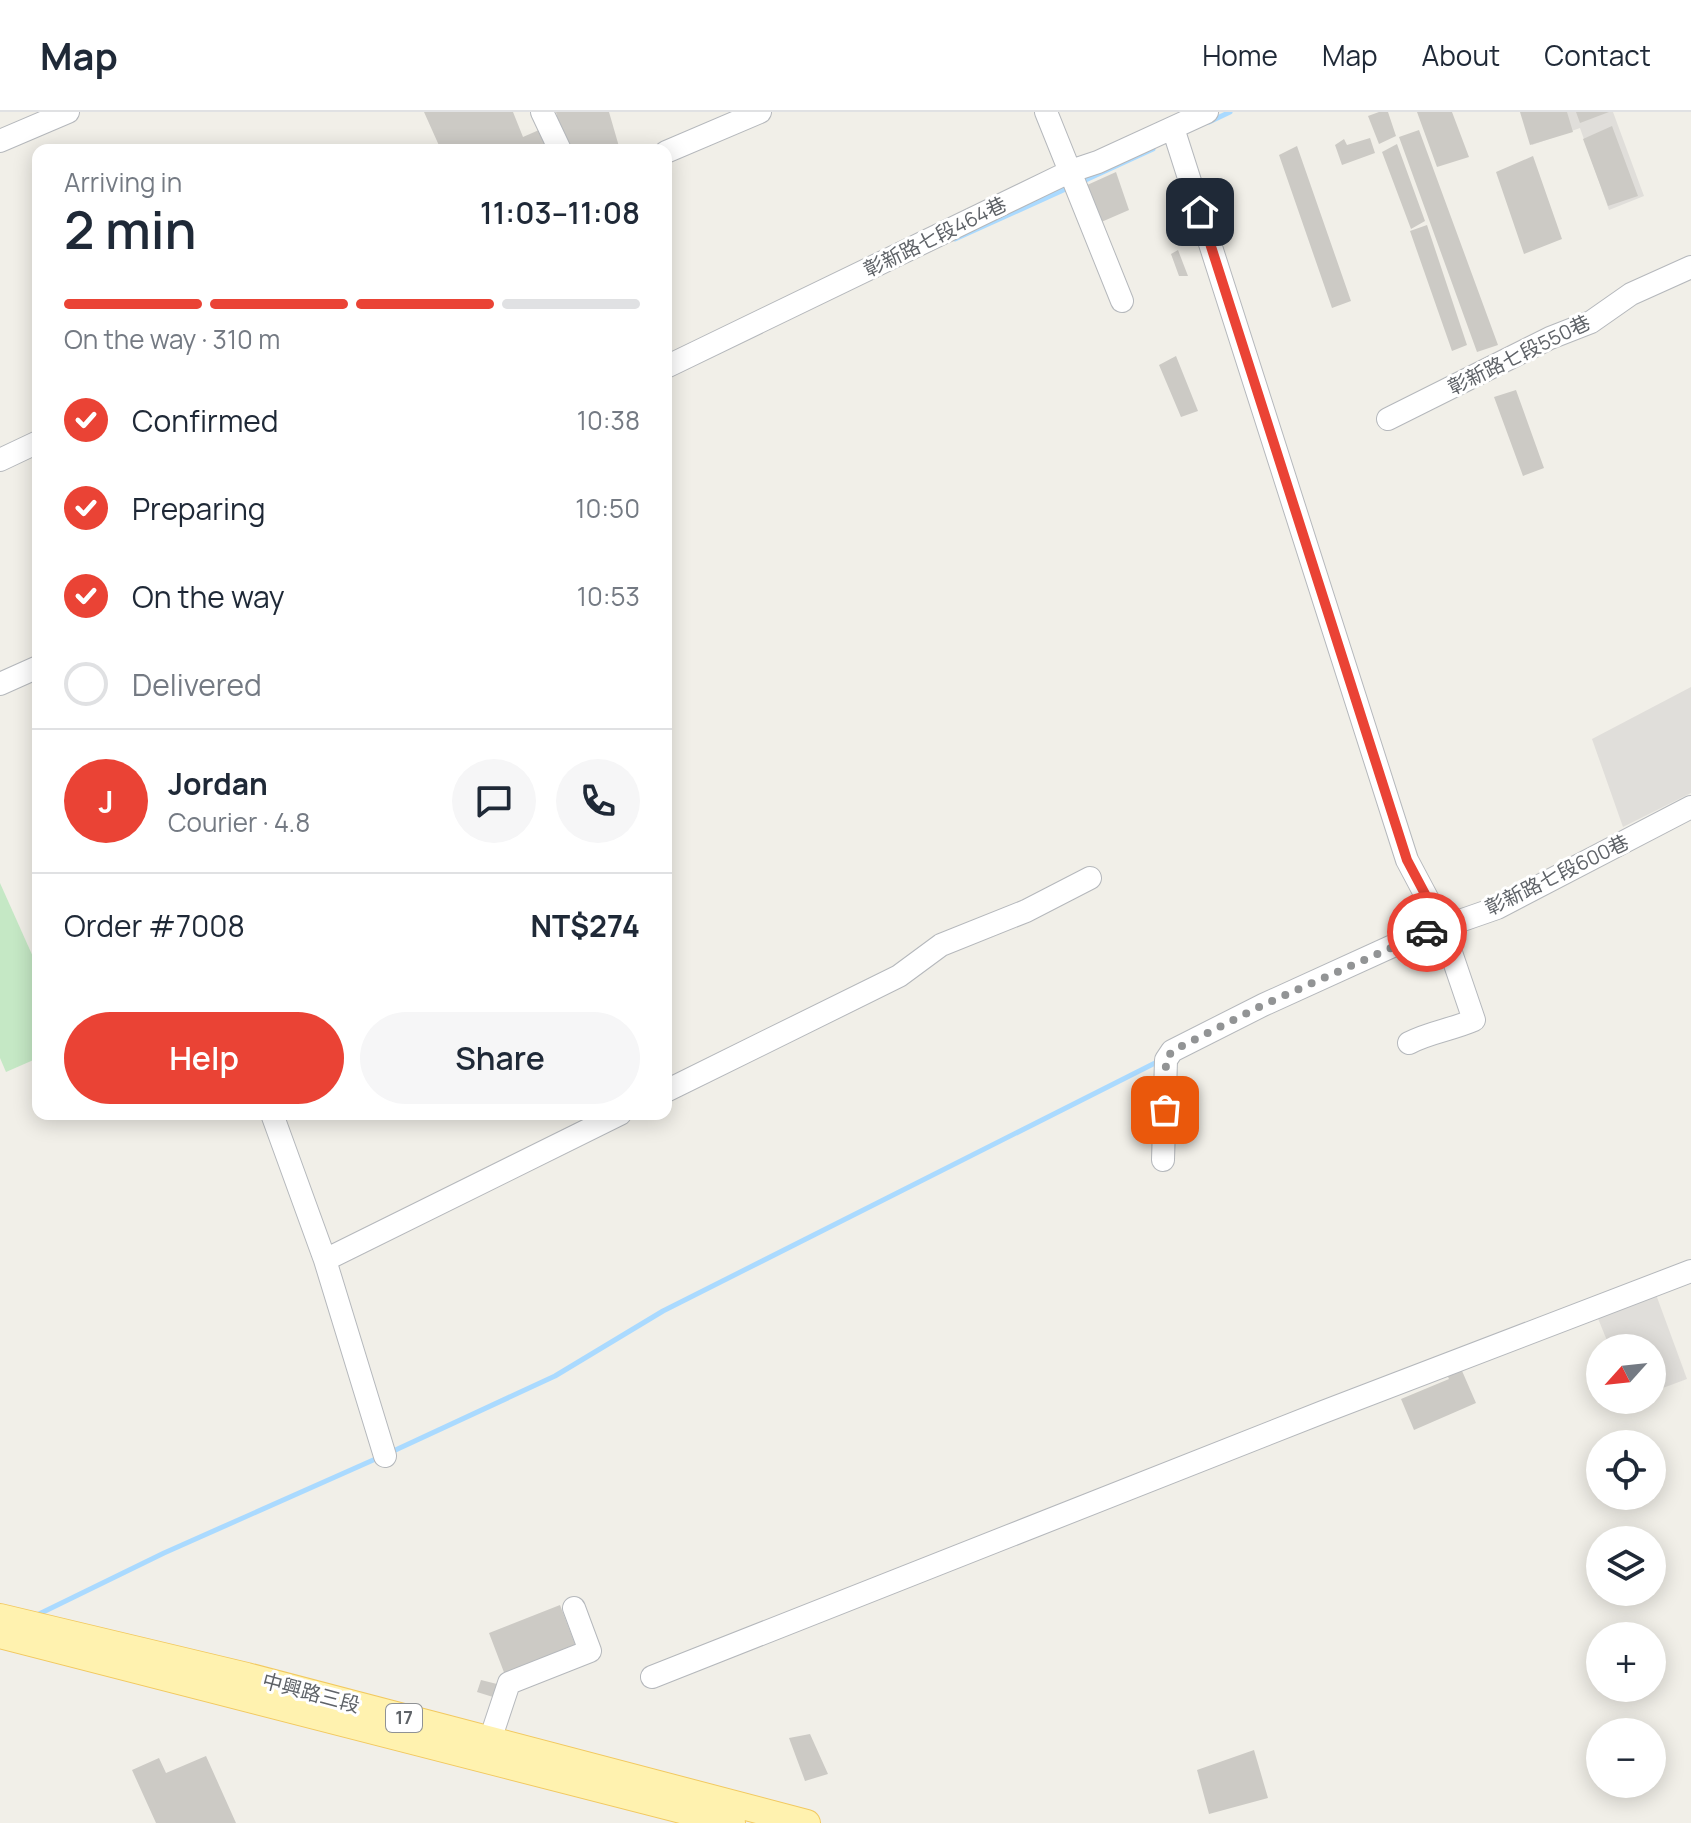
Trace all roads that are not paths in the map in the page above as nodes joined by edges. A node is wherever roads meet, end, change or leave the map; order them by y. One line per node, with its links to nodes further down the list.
1 (68, 112): 7 (street)
2 (542, 112): 8 (street)
3 (760, 112): 9 (street)
4 (1046, 112): 10 (street)
5 (1207, 112): 6 (street, 彰新路七段464巷)
6 (1173, 128): 10 (street, 彰新路七段464巷); 21 (street)
7 (0, 141)
8 (557, 144)
9 (672, 149)
10 (1071, 171): 12 (street); 13 (street, 彰新路七段464巷)
11 (1691, 267): 14 (street, 彰新路七段550巷)
12 (1122, 301)
13 (672, 364)
14 (1388, 419)
15 (32, 445): 16 (street)
16 (0, 460)
17 (32, 670): 18 (street)
18 (0, 684)
19 (1691, 807): 21 (street, 彰新路七段600巷)
20 (1090, 878): 23 (street)
21 (1442, 926): 22 (street); 26 (street, 彰新路七段600巷)
22 (1409, 1043)
23 (672, 1088)
24 (274, 1120): 27 (street)
25 (608, 1120): 27 (street)
26 (1163, 1160)
27 (325, 1260): 29 (street)
28 (1691, 1271): 33 (street)
29 (385, 1456)
30 (574, 1608): 34 (street)
31 (0, 1617): 34 (main road, 中興路三段 / 17)
32 (0, 1635): 35 (main road, 中興路三段 / 17)
33 (652, 1677)
34 (490, 1740): 36 (main road, 中興路三段 / 17)
35 (732, 1823)
36 (807, 1823)

